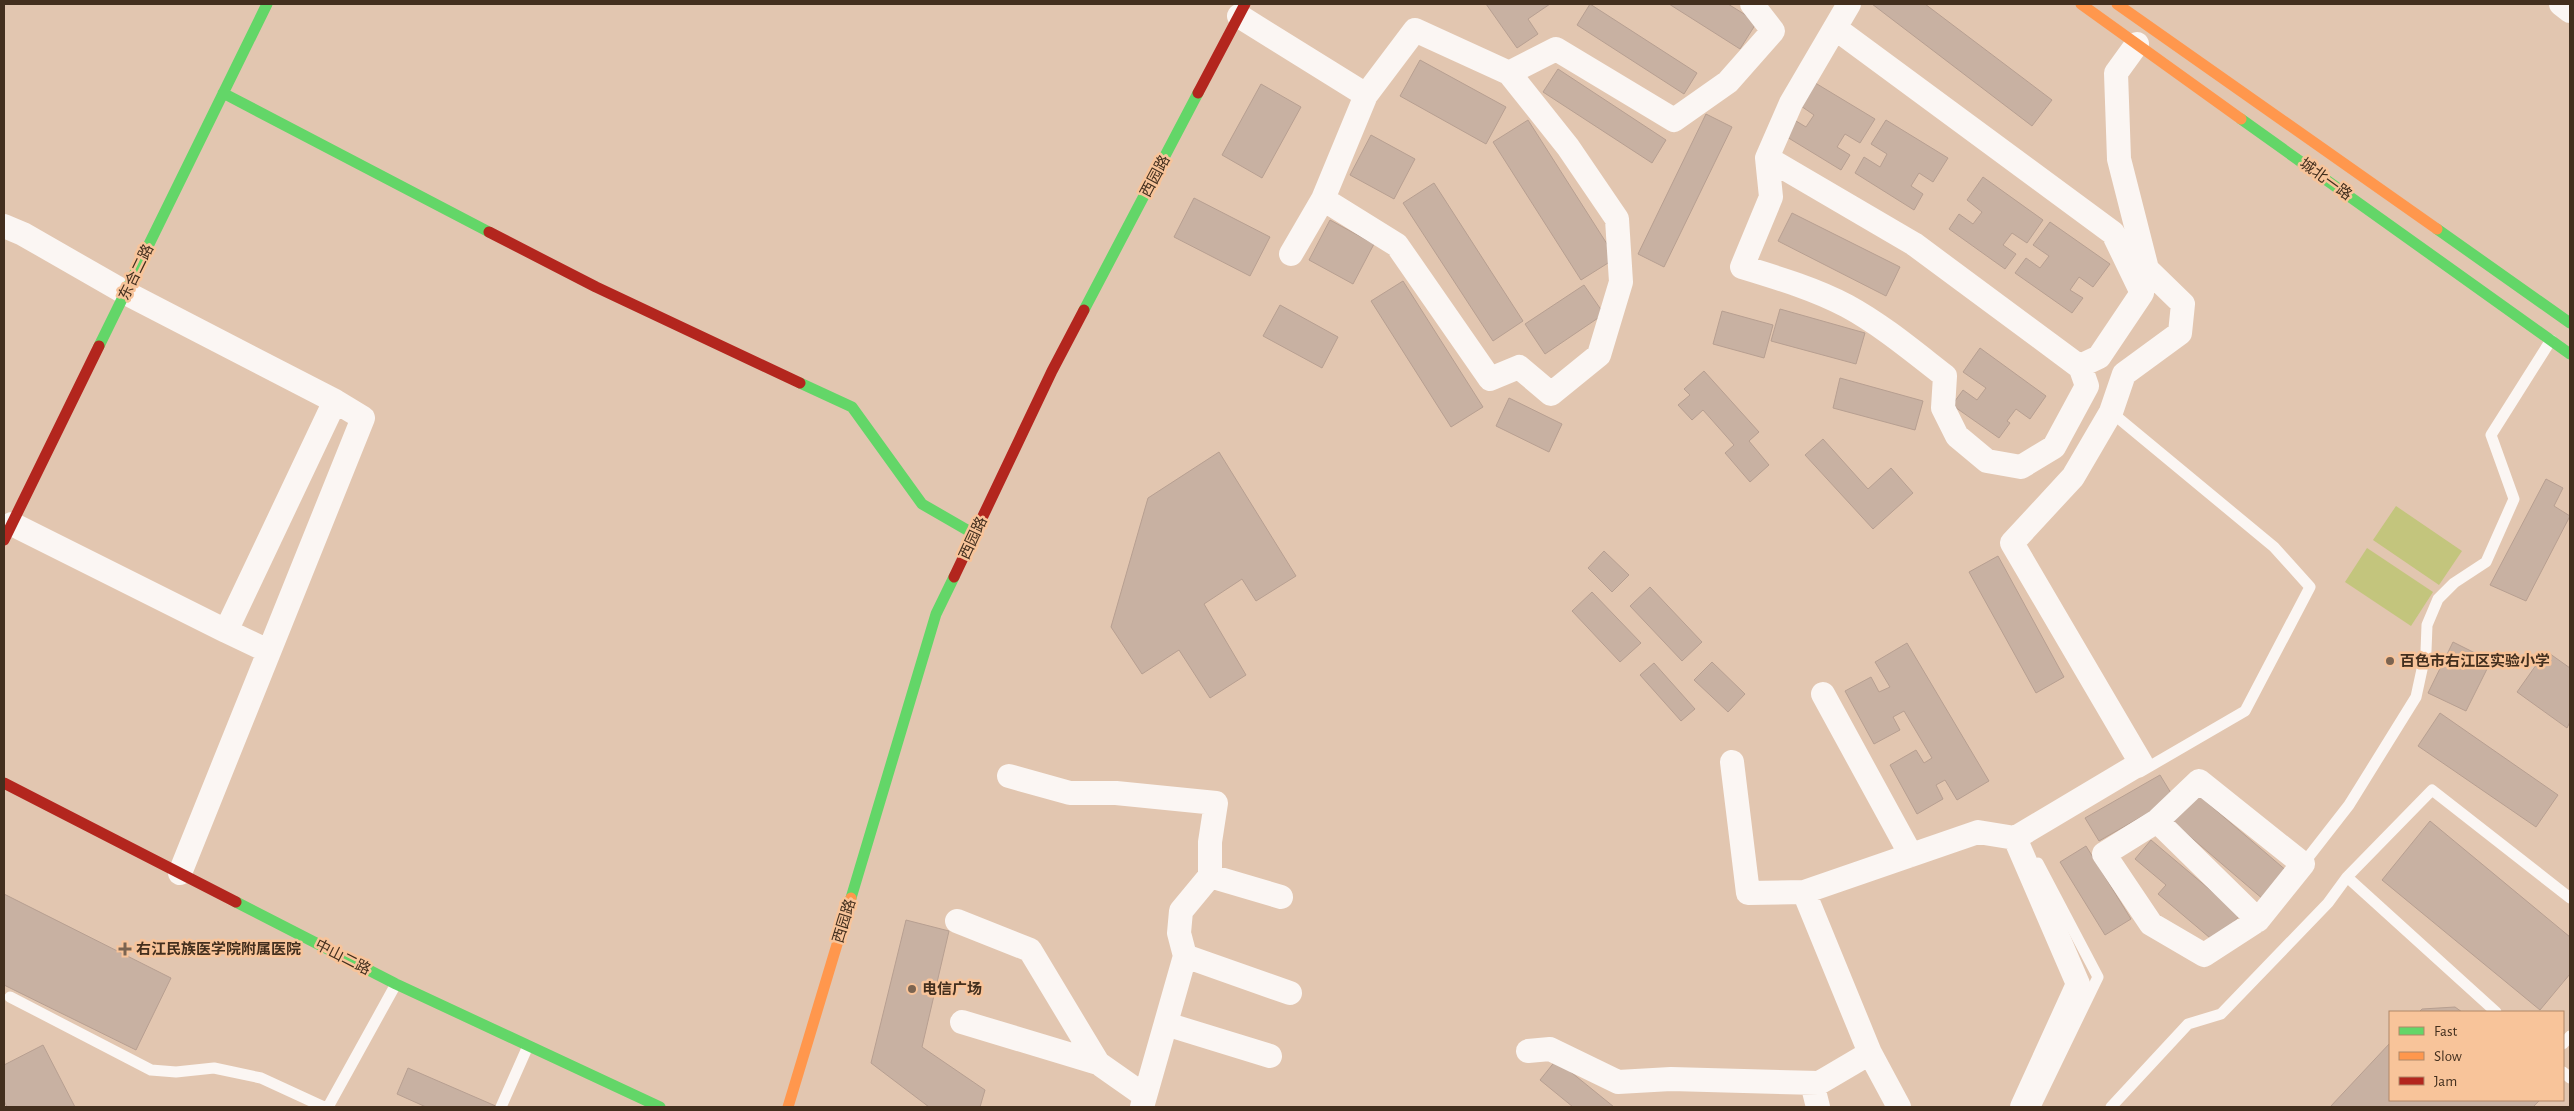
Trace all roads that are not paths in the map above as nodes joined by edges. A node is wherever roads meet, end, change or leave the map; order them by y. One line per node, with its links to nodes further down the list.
1 (267, 4): 12 (street, 东合二路)
2 (1752, 4): 11 (street)
3 (1849, 4): 9 (street)
4 (2081, 4): 10 (street, 城北一路)
5 (2117, 4): 19 (street, 城北一路)
6 (2561, 4): 8 (street)
7 (1242, 10): 13 (street); 26 (street, 西园路)
8 (2570, 11)
9 (1835, 28): 14 (street); 22 (street)
10 (2137, 44): 20 (street, 城北一路); 24 (street)
11 (1509, 73): 13 (street); 15 (street)
12 (223, 94): 18 (street, 东合二路); 26 (street)
13 (1366, 95): 15 (street)
14 (1767, 158): 22 (street); 22 (street)
15 (1323, 198): 17 (street)
16 (4, 226): 18 (street)
17 (1291, 254)
18 (126, 293): 23 (street); 25 (street, 东合二路)
19 (2570, 323)
20 (2551, 340): 21 (street, 城北一路); 36 (lane)
21 (2570, 354)
22 (2080, 367)
23 (335, 401): 27 (street); 28 (street)
24 (2111, 412): 34 (street); 67 (lane)
25 (8, 532): 27 (street)
26 (974, 534): 63 (street, 西园路)
27 (226, 631): 28 (street)
28 (268, 651): 37 (street)
29 (1823, 694): 35 (street)
30 (1732, 762): 40 (street)
31 (1009, 776): 38 (street)
32 (4, 783): 37 (street, 中山二路)
33 (2156, 821): 36 (street); 43 (street); 43 (street)
34 (2015, 838): 35 (street); 66 (street)
35 (1911, 855): 40 (street)
36 (2303, 864): 43 (street)
37 (180, 874): 46 (street, 中山二路)
38 (1210, 876): 41 (street); 45 (street)
39 (2347, 877): 42 (lane); 49 (lane); 68 (lane)
40 (1804, 892): 54 (street)
41 (1281, 896)
42 (2570, 898)
43 (2258, 920)
44 (957, 921): 56 (street)
45 (1185, 956): 47 (street); 51 (street)
46 (396, 984): 52 (street, 中山二路); 60 (lane)
47 (1290, 993)
48 (10, 997): 59 (lane)
49 (2495, 1011)
50 (962, 1022): 56 (street)
51 (1166, 1024): 55 (street); 58 (street)
52 (528, 1046): 61 (lane); 62 (street, 中山二路)
53 (1528, 1051): 57 (street)
54 (1870, 1053): 57 (street); 65 (street)
55 (1270, 1056)
56 (1098, 1062): 58 (street)
57 (1812, 1083): 64 (street)
58 (1144, 1102)
59 (324, 1107)
60 (328, 1107)
61 (501, 1107)
62 (660, 1107)
63 (788, 1107)
64 (1818, 1107)
65 (1898, 1107)
66 (2022, 1107)
67 (2035, 1107)
68 (2111, 1107)

